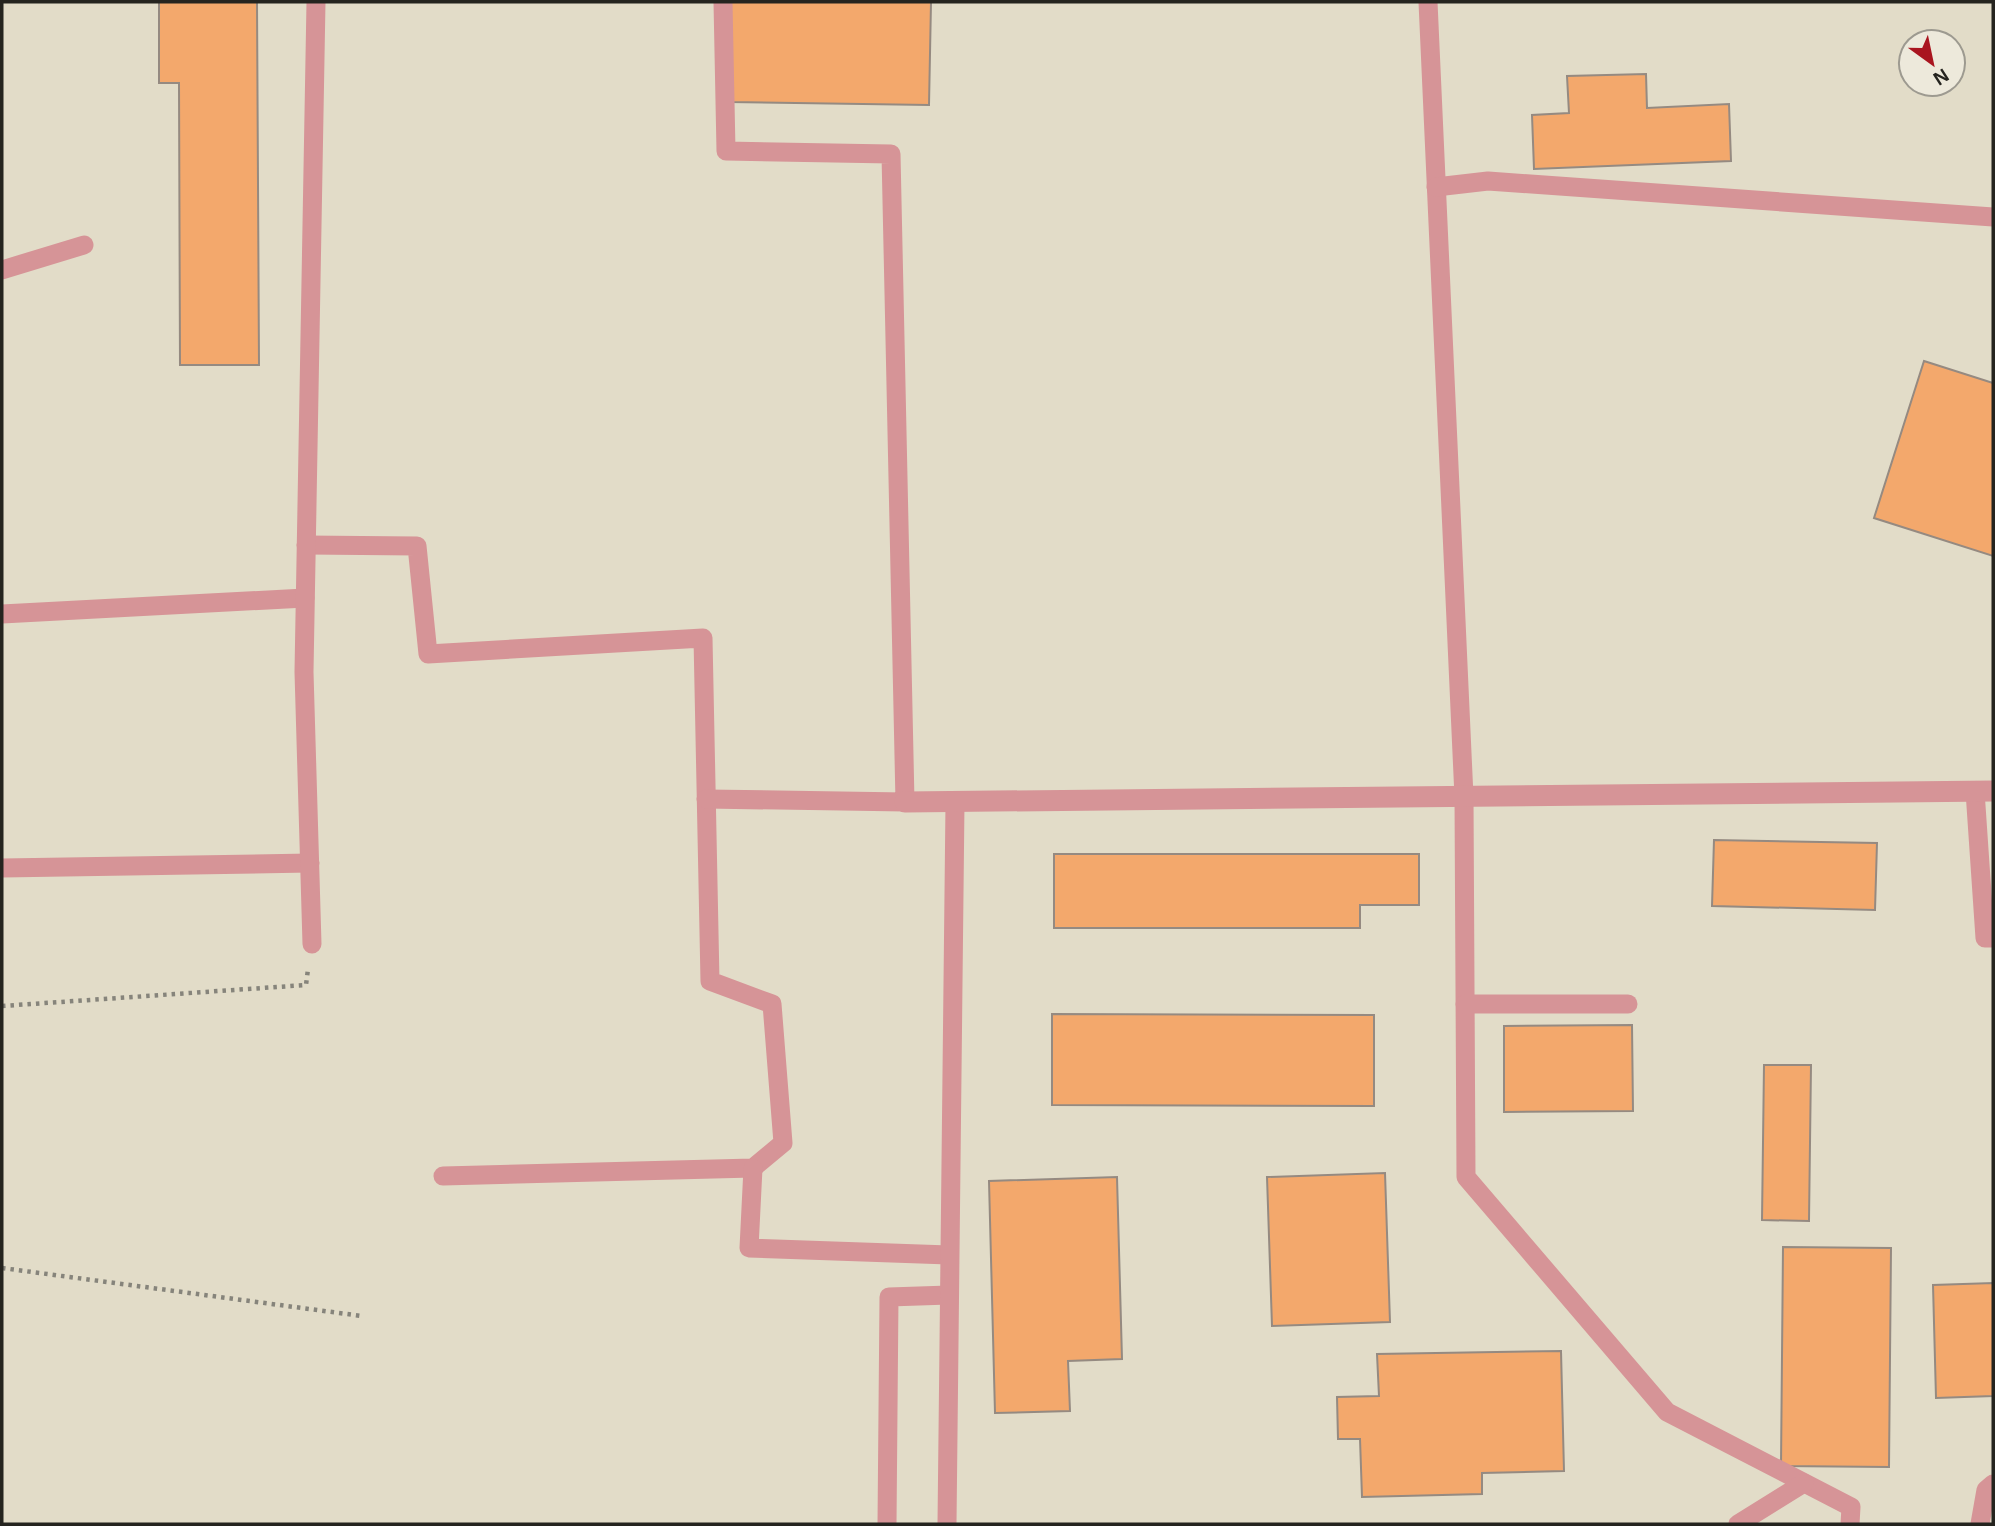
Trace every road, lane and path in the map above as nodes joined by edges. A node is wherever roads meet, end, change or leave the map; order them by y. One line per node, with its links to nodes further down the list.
1 (316, 2): 8 (lane)
2 (723, 2): 14 (lane)
3 (1428, 2): 4 (lane)
4 (1436, 187): 5 (lane); 12 (lane)
5 (1993, 217)
6 (84, 245): 7 (lane)
7 (2, 270)
8 (306, 545): 9 (lane); 13 (lane)
9 (305, 598): 10 (lane); 16 (lane)
10 (2, 614)
11 (1984, 791): 12 (street); 18 (lane)
12 (1464, 797): 15 (street); 20 (lane)
13 (706, 799): 14 (lane); 23 (lane)
14 (905, 802): 15 (street)
15 (955, 803): 25 (lane)
16 (310, 863): 17 (lane); 19 (lane)
17 (2, 868)
18 (1993, 938)
19 (312, 944): 22 (path)
20 (1465, 1004): 21 (lane); 29 (lane)
21 (1628, 1004)
22 (2, 1006)
23 (753, 1168): 24 (lane); 25 (lane)
24 (443, 1176)
25 (950, 1255): 27 (lane)
26 (2, 1268): 28 (path)
27 (949, 1295): 31 (lane); 32 (lane)
28 (362, 1316)
29 (1804, 1483): 33 (lane); 34 (lane)
30 (1993, 1485): 35 (lane)
31 (887, 1524)
32 (947, 1524)
33 (1738, 1524)
34 (1850, 1524)
35 (1980, 1524)

